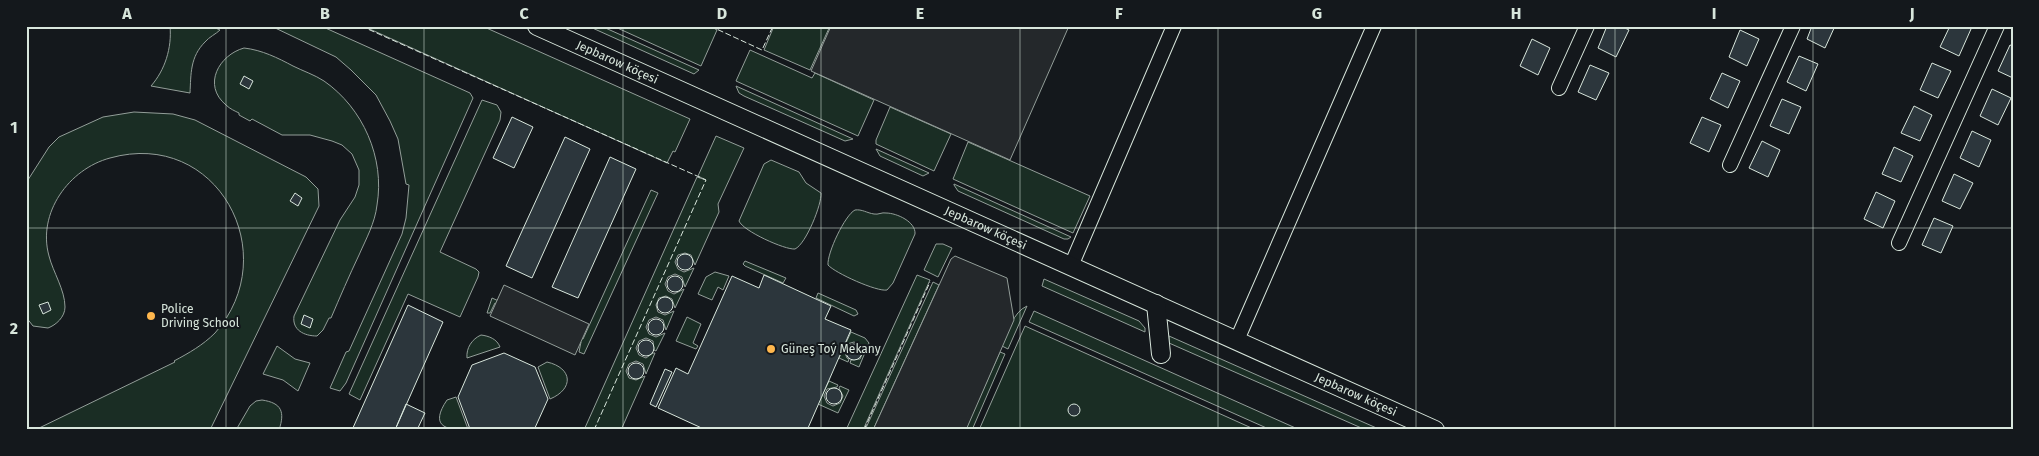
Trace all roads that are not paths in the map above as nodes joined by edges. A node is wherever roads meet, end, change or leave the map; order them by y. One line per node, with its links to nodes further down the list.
1 (537, 26): 10 (street, Jepbarow köçesi)
2 (1174, 26): 10 (street)
3 (1374, 26): 12 (street)
4 (1587, 26): 7 (street)
5 (1793, 26): 8 (street)
6 (1998, 26): 9 (street)
7 (1559, 88)
8 (1730, 165)
9 (1898, 243)
10 (1071, 266): 11 (street, Jepbarow köçesi)
11 (1156, 304): 12 (street, Jepbarow köçesi); 13 (street)
12 (1237, 340): 14 (street, Jepbarow köçesi)
13 (1161, 354)
14 (1435, 430)

